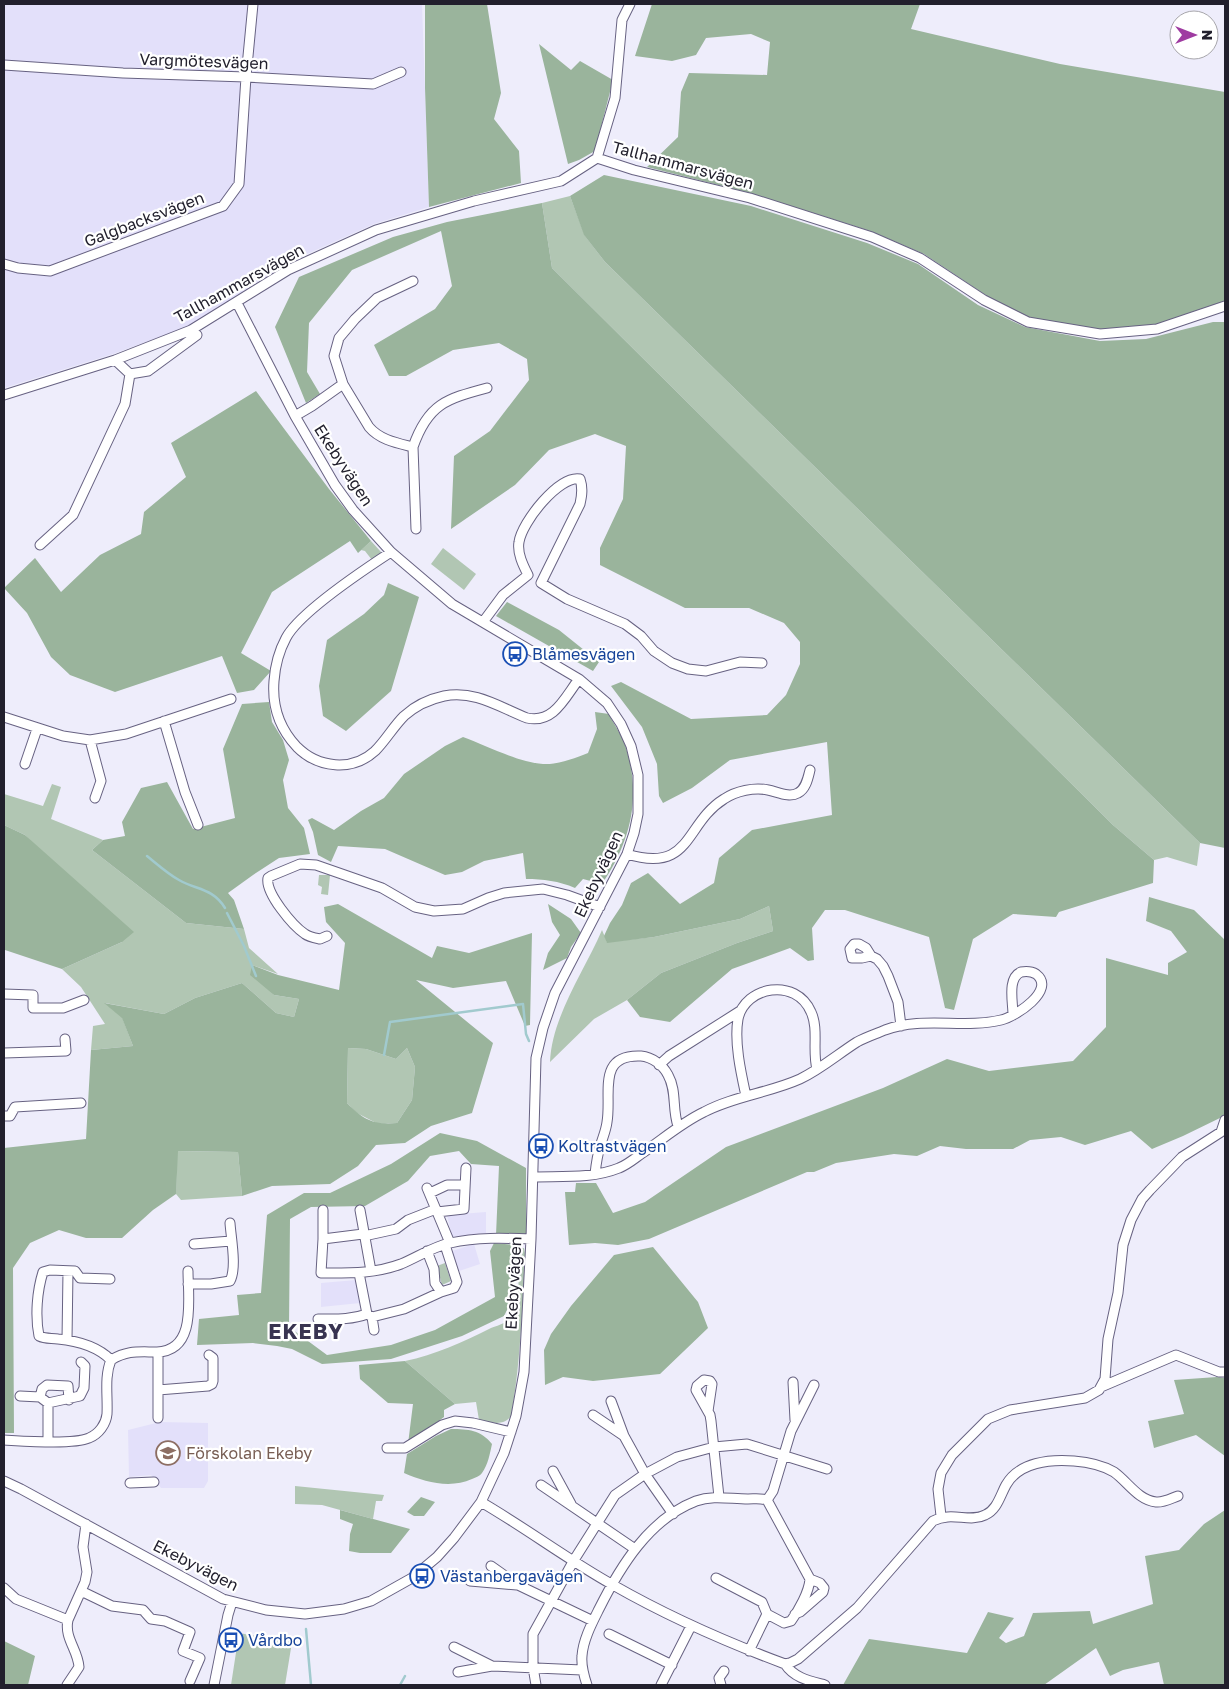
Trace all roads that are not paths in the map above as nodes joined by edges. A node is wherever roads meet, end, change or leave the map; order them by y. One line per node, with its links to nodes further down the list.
1 (253, 4): 5 (street, Galgbacksvägen)
2 (630, 4): 6 (street)
3 (4, 65): 5 (street, Vargmötesvägen)
4 (401, 72): 5 (street, Vargmötesvägen)
5 (246, 77): 7 (street, Galgbacksvägen)
6 (597, 158): 9 (street, Tallhammarsvägen); 10 (street, Tallhammarsvägen)
7 (4, 264)
8 (413, 281): 14 (street)
9 (237, 303): 12 (street, Tallhammarsvägen); 17 (street, Ekebyvägen)
10 (1224, 307)
11 (197, 335): 13 (street)
12 (115, 360): 13 (street); 16 (street, Tallhammarsvägen)
13 (130, 374): 20 (street)
14 (343, 384): 17 (street); 18 (street)
15 (487, 388): 18 (street)
16 (4, 395)
17 (295, 416): 21 (street, Ekebyvägen)
18 (413, 447): 19 (street)
19 (414, 524)
20 (40, 545)
21 (390, 552): 24 (street, Ekebyvägen); 26 (street)
22 (528, 575): 23 (street); 23 (street); 24 (street)
23 (540, 583): 25 (street)
24 (483, 622): 26 (street, Ekebyvägen)
25 (762, 663)
26 (579, 678): 36 (street, Ekebyvägen)
27 (232, 700): 29 (street)
28 (4, 718): 30 (street)
29 (164, 722): 31 (street); 35 (street)
30 (36, 729): 31 (street); 32 (street)
31 (90, 740): 34 (street)
32 (25, 764)
33 (810, 770): 36 (street)
34 (95, 798)
35 (198, 825)
36 (627, 854): 37 (street, Ekebyvägen)
37 (600, 907): 38 (street); 58 (street, Ekebyvägen)
38 (327, 936)
39 (871, 956): 44 (street)
40 (4, 994): 41 (street)
41 (84, 1000)
42 (740, 1011): 47 (street); 48 (street); 49 (street)
43 (1013, 1015): 43 (street); 44 (street)
44 (901, 1026): 48 (street)
45 (65, 1039): 46 (street)
46 (4, 1053)
47 (660, 1064): 55 (street); 57 (street)
48 (816, 1069): 49 (street)
49 (746, 1096): 55 (street)
50 (81, 1103): 52 (street)
51 (4, 1110): 52 (street)
52 (4, 1116): 54 (street)
53 (1225, 1120): 89 (street)
54 (4, 1122)
55 (678, 1126): 57 (street)
56 (466, 1168): 59 (street)
57 (595, 1174): 58 (street)
58 (533, 1177): 66 (street, Ekebyvägen)
59 (465, 1185): 62 (street); 62 (street)
60 (322, 1210): 65 (street)
61 (360, 1210): 64 (street)
62 (437, 1211): 64 (street); 69 (street)
63 (230, 1223): 67 (street)
64 (363, 1235): 65 (street); 74 (street)
65 (323, 1239): 73 (street)
66 (531, 1239): 69 (street); 100 (street, Ekebyvägen)
67 (232, 1241): 68 (street); 76 (street)
68 (194, 1244)
69 (447, 1244): 70 (street); 77 (street)
70 (427, 1251): 74 (street); 77 (street)
71 (68, 1271): 75 (street); 81 (street); 81 (street)
72 (188, 1271): 76 (street)
73 (359, 1272): 74 (street); 78 (street)
74 (371, 1272)
75 (110, 1278)
76 (188, 1284): 82 (street)
77 (441, 1292): 78 (street)
78 (369, 1316): 79 (street); 80 (street)
79 (318, 1319)
80 (374, 1330)
81 (63, 1340): 84 (street)
82 (158, 1352): 84 (street); 90 (street)
83 (209, 1355): 90 (street)
84 (112, 1360): 103 (street)
85 (80, 1362): 93 (street)
86 (1225, 1372): 89 (street)
87 (793, 1382): 99 (street)
88 (814, 1385): 99 (street)
89 (1101, 1387): 120 (street)
90 (158, 1390): 98 (street)
91 (20, 1396): 92 (street)
92 (40, 1396): 93 (street); 95 (street)
93 (69, 1400): 95 (street)
94 (612, 1402): 101 (street)
95 (48, 1403): 103 (street)
96 (708, 1411): 104 (street)
97 (593, 1415): 101 (street)
98 (158, 1418)
99 (795, 1420): 106 (street)
100 (511, 1432): 105 (street); 117 (street, Ekebyvägen)
101 (624, 1436): 109 (street)
102 (4, 1440): 103 (street)
103 (48, 1441)
104 (714, 1447): 106 (street); 109 (street); 115 (street)
105 (386, 1448)
106 (784, 1455): 107 (street); 116 (street)
107 (827, 1469)
108 (553, 1471): 118 (street)
109 (645, 1474): 119 (street); 121 (street)
110 (4, 1481): 122 (street, Ekebyvägen)
111 (130, 1482): 112 (street)
112 (154, 1482)
113 (540, 1485): 118 (street)
114 (1178, 1496): 120 (street)
115 (719, 1497): 116 (street); 119 (street)
116 (767, 1500): 127 (street)
117 (482, 1502): 124 (street); 134 (street, Ekebyvägen)
118 (571, 1504): 121 (street)
119 (673, 1514): 123 (street)
120 (941, 1516): 143 (street)
121 (597, 1523): 123 (street); 124 (street)
122 (86, 1524): 132 (street); 134 (street, Ekebyvägen)
123 (635, 1549): 129 (street)
124 (574, 1560): 129 (street); 133 (street)
125 (491, 1566): 130 (street)
126 (716, 1578): 135 (street)
127 (810, 1579): 136 (street); 136 (street)
128 (470, 1581): 130 (street)
129 (611, 1584): 138 (street); 139 (street)
130 (518, 1585): 133 (street)
131 (4, 1588): 137 (street)
132 (82, 1591): 137 (street); 150 (street)
133 (550, 1601): 138 (street); 146 (street)
134 (232, 1602): 152 (street)
135 (767, 1614): 136 (street); 142 (street)
136 (795, 1614)
137 (68, 1620): 151 (street)
138 (593, 1621): 147 (street)
139 (691, 1626): 142 (street); 144 (street)
140 (609, 1634): 144 (street)
141 (454, 1647): 145 (street)
142 (749, 1651): 143 (street)
143 (785, 1664): 157 (street)
144 (672, 1665): 155 (street)
145 (492, 1666): 146 (street); 149 (street)
146 (533, 1667): 147 (street); 153 (street)
147 (582, 1670): 154 (street)
148 (724, 1671): 156 (street)
149 (458, 1672)
150 (190, 1681)
151 (68, 1685)
152 (214, 1685)
153 (536, 1685)
154 (587, 1685)
155 (661, 1685)
156 (721, 1685)
157 (825, 1685)

